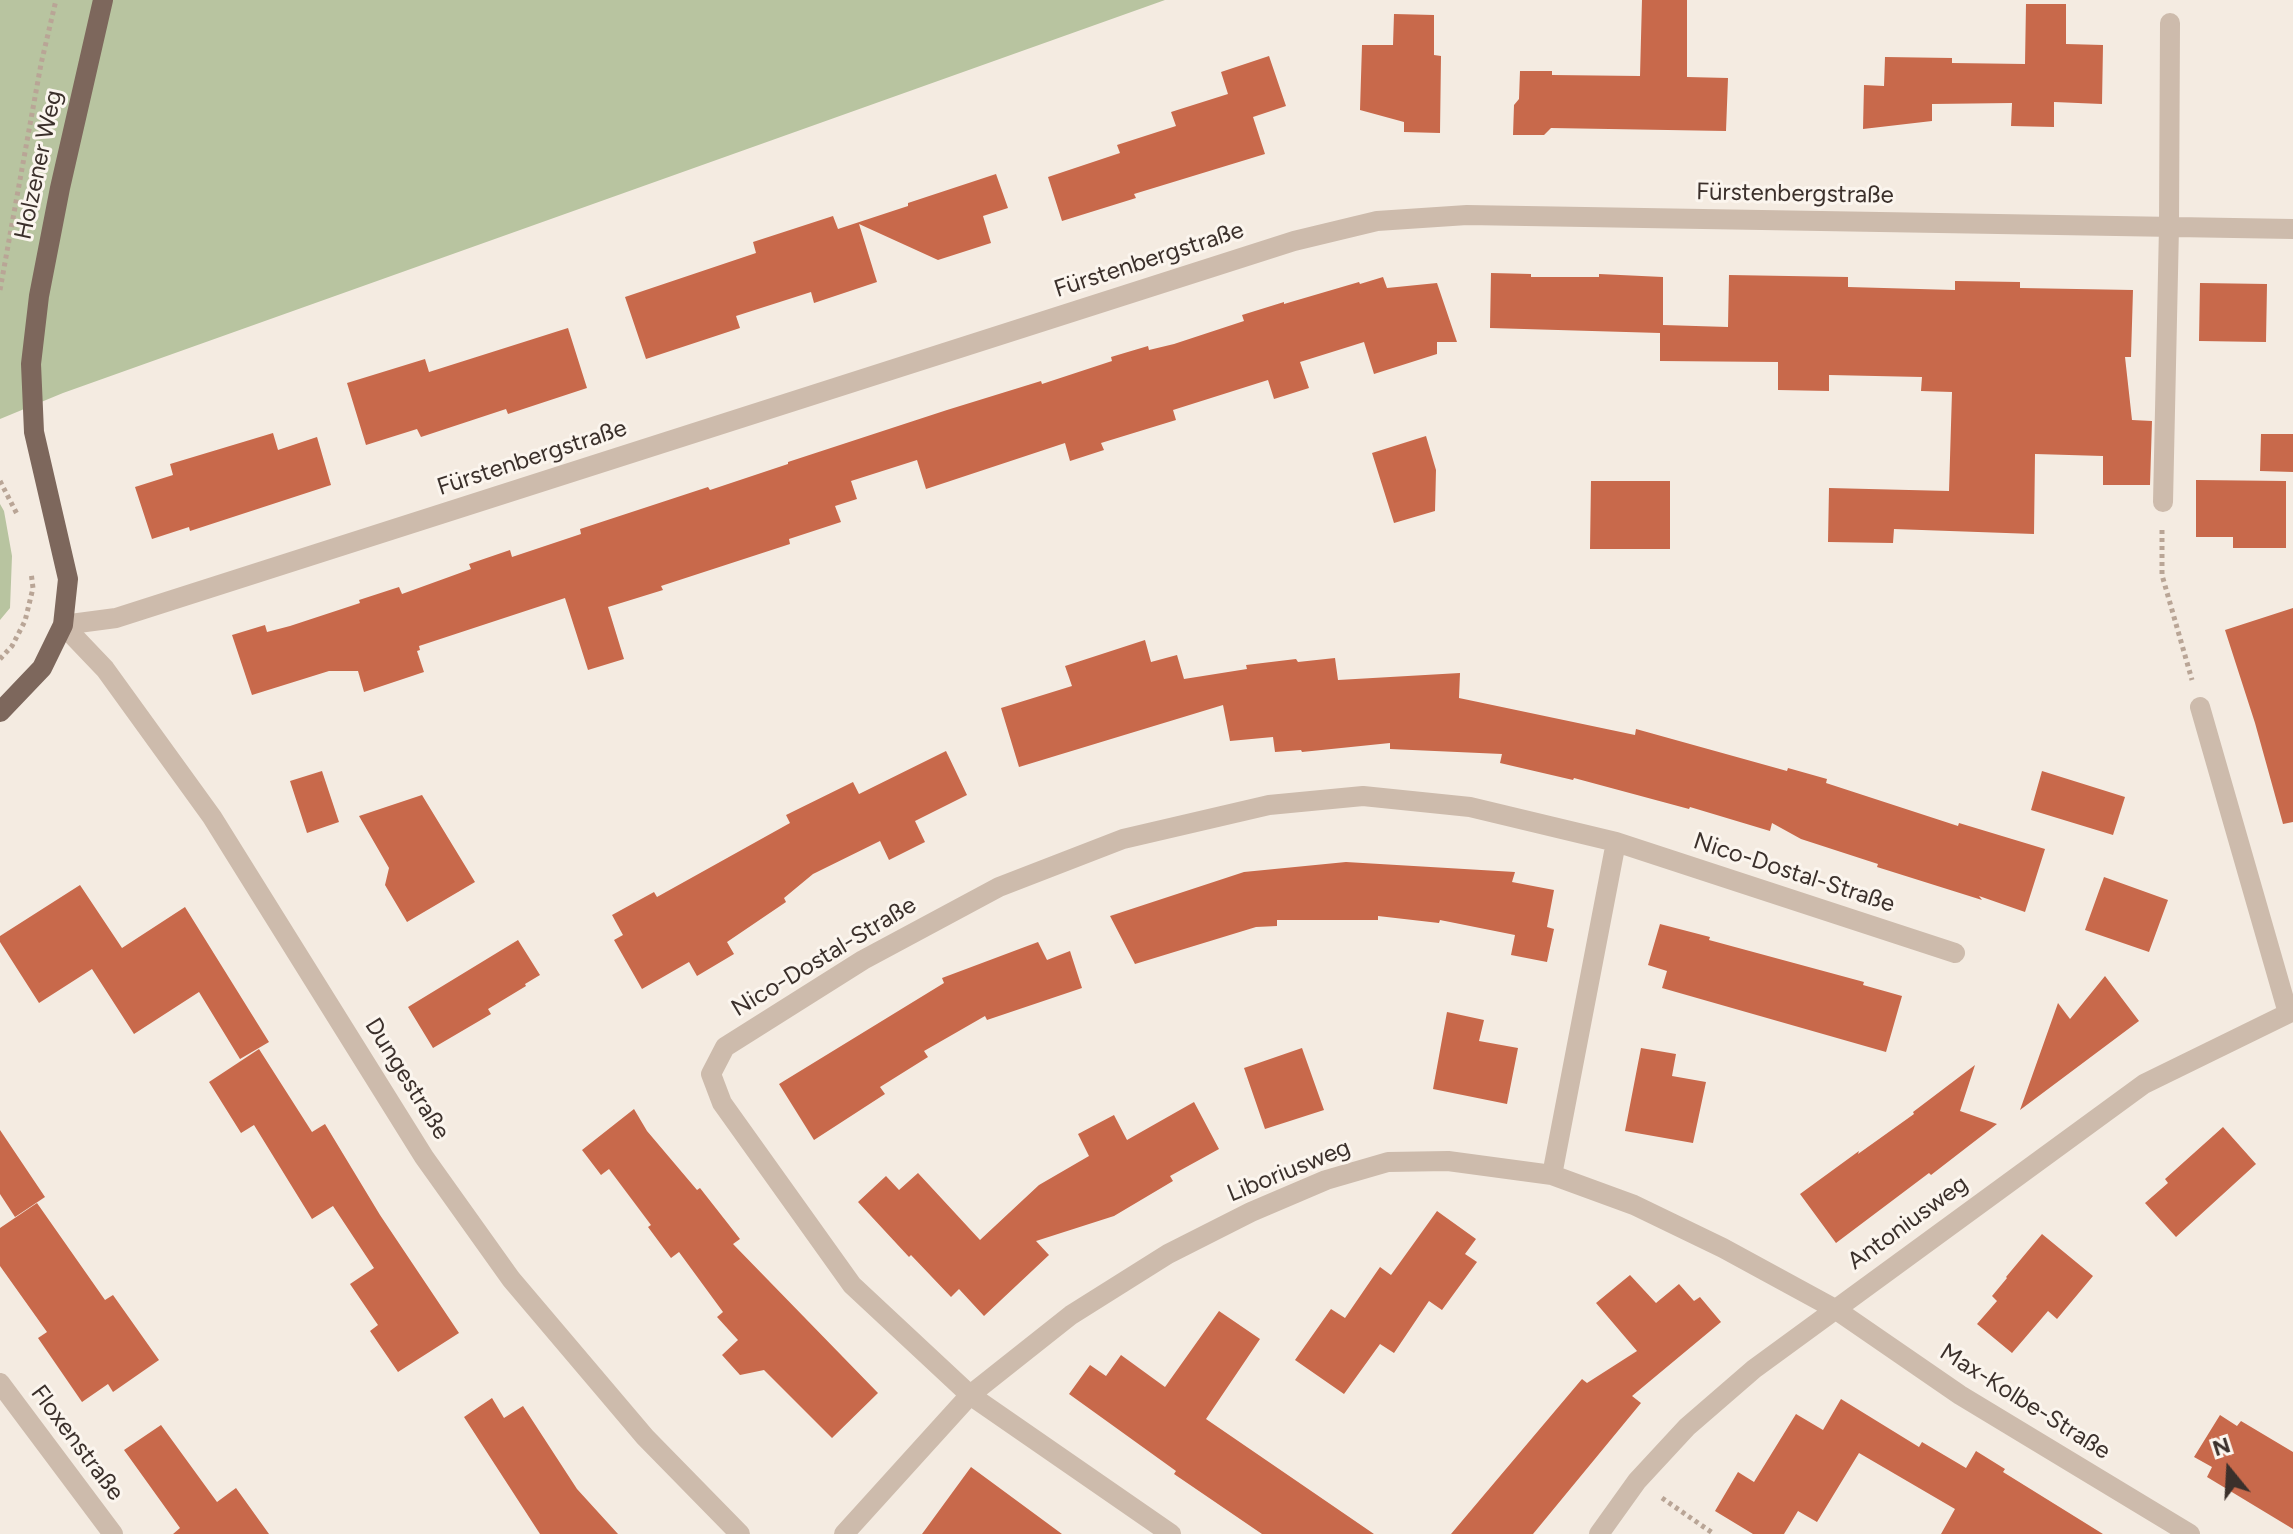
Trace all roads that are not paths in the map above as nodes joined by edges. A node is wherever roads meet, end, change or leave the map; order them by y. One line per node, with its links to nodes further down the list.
1 (103, 0): 6 (main road, Holzener Weg)
2 (2170, 23): 3 (street)
3 (2169, 227): 4 (street, Fürstenbergstraße); 5 (street); 6 (street, Fürstenbergstraße)
4 (2293, 229)
5 (2163, 502)
6 (63, 625): 8 (main road, Holzener Weg); 17 (street, Dungestraße)
7 (2200, 707): 11 (street)
8 (0, 712)
9 (1616, 842): 10 (street, Nico-Dostal-Straße); 12 (street); 15 (street, Nico-Dostal-Straße)
10 (1955, 953)
11 (2291, 1012): 13 (street, Antoniusweg)
12 (1552, 1175): 13 (street, Liboriusweg); 15 (street, Liboriusweg)
13 (1835, 1309): 20 (street, Antoniusweg); 21 (street, Max-Kolbe-Straße)
14 (0, 1383): 16 (street, Floxenstraße)
15 (970, 1395): 18 (street, Liboriusweg); 19 (street, Nico-Dostal-Straße)
16 (113, 1534)
17 (740, 1534)
18 (844, 1534)
19 (1171, 1534)
20 (1599, 1534)
21 (2190, 1534)

